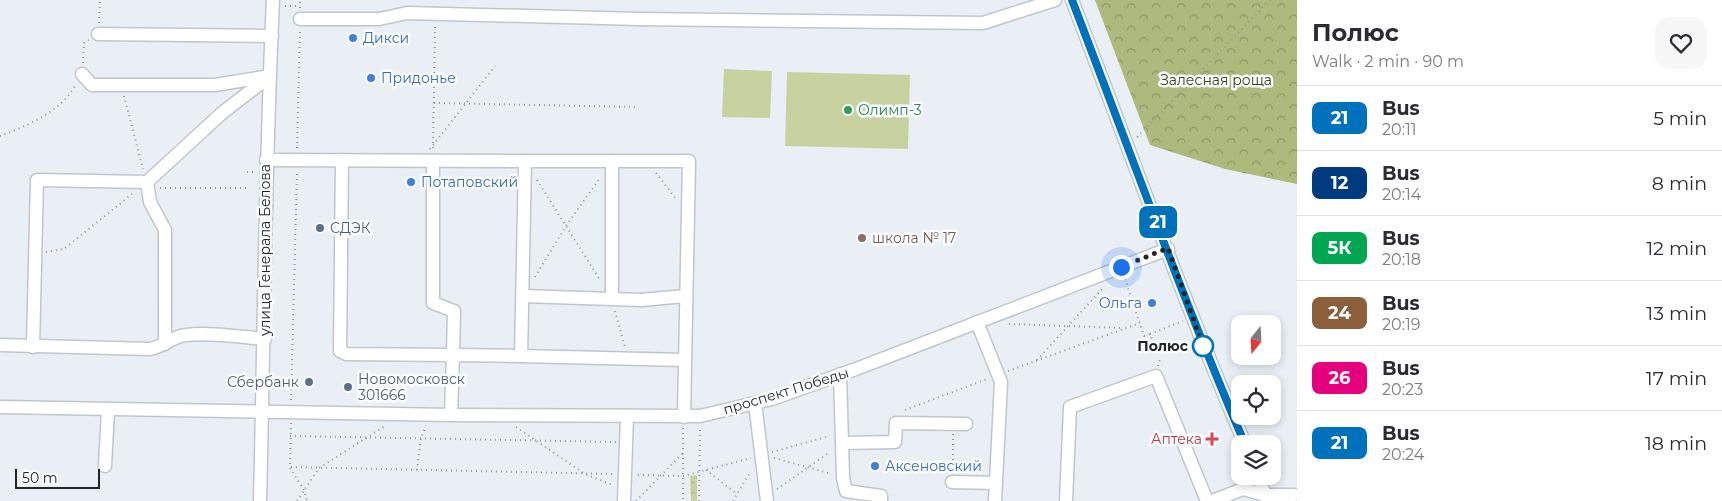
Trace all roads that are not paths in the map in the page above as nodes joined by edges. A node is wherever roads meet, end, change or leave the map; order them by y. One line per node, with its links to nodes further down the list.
1 (1056, 0): 4 (street)
2 (1072, 0): 15 (street)
3 (272, 3): 6 (street, улица Генерала Белова)
4 (300, 12)
5 (98, 34): 6 (street)
6 (272, 36): 8 (street, улица Генерала Белова)
7 (82, 74): 8 (street)
8 (270, 76): 9 (street, улица Генерала Белова); 14 (street)
9 (266, 160): 10 (street); 20 (street, улица Генерала Белова)
10 (342, 160): 12 (street); 24 (street)
11 (612, 160): 13 (street); 17 (street); 18 (street)
12 (433, 161): 13 (street); 24 (street)
13 (525, 161): 16 (street)
14 (147, 185): 21 (street); 23 (street)
15 (1168, 248): 19 (street, проспект Победы); 36 (street)
16 (524, 296): 18 (street); 25 (street)
17 (686, 296): 18 (street); 26 (street)
18 (612, 299)
19 (977, 322): 27 (street, проспект Победы); 40 (street)
20 (265, 339): 21 (street); 31 (street, улица Генерала Белова)
21 (165, 344): 23 (street)
22 (0, 346): 23 (street)
23 (33, 347)
24 (452, 355): 25 (street); 32 (street)
25 (521, 356): 26 (street)
26 (684, 360): 34 (street)
27 (840, 374): 28 (street, проспект Победы); 37 (street)
28 (756, 403): 34 (street, проспект Победы); 47 (street)
29 (0, 407): 30 (street, проспект Победы)
30 (108, 410): 31 (street, проспект Победы); 38 (street)
31 (262, 410): 32 (street, проспект Победы); 48 (street, улица Генерала Белова)
32 (451, 415): 33 (street, проспект Победы)
33 (627, 417): 34 (street, проспект Победы); 44 (street)
34 (684, 417)
35 (960, 424): 37 (street)
36 (1241, 435)
37 (842, 443): 49 (street)
38 (105, 466)
39 (952, 482): 40 (street)
40 (996, 483): 50 (street)
41 (1246, 485): 43 (street)
42 (1261, 485): 46 (street)
43 (1243, 489): 46 (street); 53 (street)
44 (624, 495)
45 (1294, 495): 46 (street)
46 (1266, 498)
47 (767, 499)
48 (260, 501)
49 (881, 501)
50 (995, 501)
51 (1066, 501): 52 (street)
52 (1207, 501)
53 (1212, 501)

